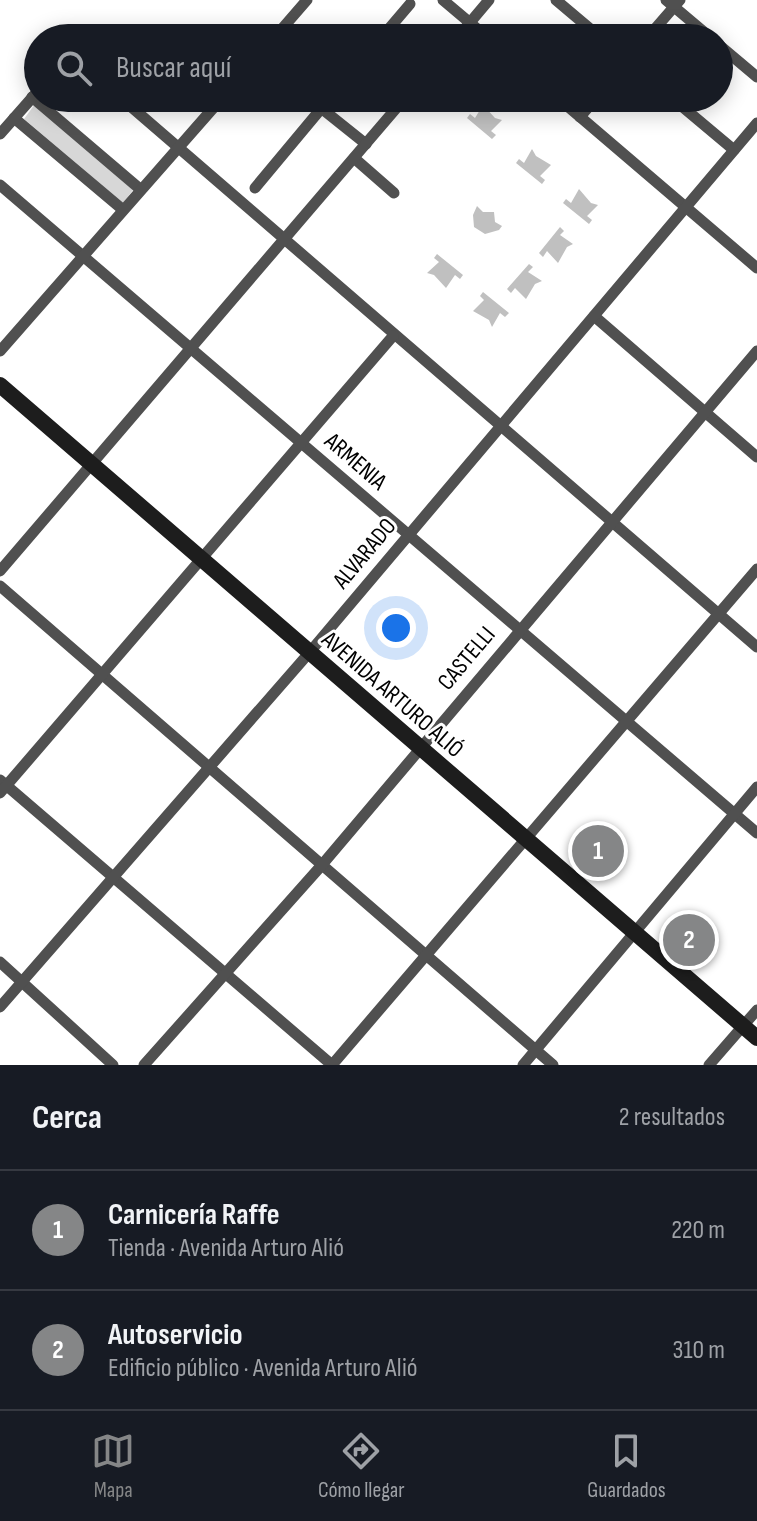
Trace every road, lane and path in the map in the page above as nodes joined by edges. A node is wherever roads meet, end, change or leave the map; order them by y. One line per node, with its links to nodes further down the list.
1 (307, 0): 8 (street)
2 (443, 0): 7 (street)
3 (489, 0): 7 (street)
4 (556, 0): 10 (street)
5 (673, 2): 11 (street); 12 (street)
6 (410, 4): 9 (street)
7 (470, 23)
8 (286, 24)
9 (393, 24)
10 (584, 24)
11 (657, 24)
12 (696, 24)
13 (733, 57): 14 (street)
14 (757, 77)
15 (24, 107): 26 (street)
16 (55, 112): 35 (street)
17 (137, 112): 30 (street)
18 (210, 112): 30 (street)
19 (318, 112): 34 (street)
20 (326, 112): 29 (street)
21 (393, 112): 29 (street)
22 (574, 112): 25 (street)
23 (584, 112): 25 (street)
24 (689, 112): 31 (street)
25 (580, 117): 37 (street)
26 (14, 118): 28 (street); 38 (street)
27 (757, 123): 31 (street, ALVARADO)
28 (0, 134)
29 (366, 144): 32 (street)
30 (178, 149): 35 (street); 39 (street)
31 (734, 150): 37 (street, ALVARADO)
32 (354, 158): 36 (street); 39 (street)
33 (0, 185): 40 (street, ARMENIA)
34 (255, 188)
35 (140, 189): 38 (street)
36 (394, 193)
37 (686, 207): 41 (street); 42 (street, ALVARADO)
38 (122, 209): 40 (street)
39 (283, 240): 43 (street); 44 (street)
40 (82, 255): 44 (street, ARMENIA); 45 (street)
41 (757, 268)
42 (594, 316): 48 (street); 49 (street, ALVARADO)
43 (393, 336): 49 (street); 50 (street)
44 (191, 348): 50 (street, ARMENIA); 52 (street)
45 (0, 351)
46 (757, 351): 48 (street, CASTELLI)
47 (0, 385): 52 (main road, AVENIDA ARTURO ALIÓ)
48 (706, 413): 51 (street); 53 (street, CASTELLI)
49 (498, 427): 53 (street); 54 (street, ALVARADO)
50 (301, 442): 54 (street, ARMENIA); 55 (street)
51 (757, 457)
52 (90, 466): 55 (main road, AVENIDA ARTURO ALIÓ); 57 (street)
53 (611, 522): 59 (street); 60 (street, CASTELLI)
54 (408, 534): 60 (street, ARMENIA); 62 (street, ALVARADO)
55 (200, 560): 62 (main road, AVENIDA ARTURO ALIÓ); 63 (street)
56 (757, 569): 59 (street)
57 (0, 571)
58 (0, 586): 63 (street)
59 (718, 614): 61 (street); 64 (street)
60 (520, 630): 64 (street, ARMENIA); 65 (street, CASTELLI)
61 (757, 647)
62 (309, 653): 65 (main road, AVENIDA ARTURO ALIÓ); 66 (street, ALVARADO)
63 (102, 674): 66 (street); 67 (street)
64 (626, 721): 69 (street, ARMENIA); 71 (street)
65 (419, 748): 71 (main road, AVENIDA ARTURO ALIÓ); 72 (street, CASTELLI)
66 (207, 769): 72 (street); 73 (street, ALVARADO)
67 (2, 786): 73 (street)
68 (757, 787): 69 (street)
69 (734, 814): 70 (street, ARMENIA); 74 (street)
70 (757, 833)
71 (525, 839): 74 (main road, AVENIDA ARTURO ALIÓ); 75 (street)
72 (321, 866): 75 (street); 77 (street, CASTELLI)
73 (113, 877): 77 (street); 78 (street, ALVARADO)
74 (633, 931): 81 (main road, AVENIDA ARTURO ALIÓ); 83 (street)
75 (425, 956): 83 (street); 86 (street)
76 (0, 962): 78 (street)
77 (224, 973): 85 (street, CASTELLI); 86 (street)
78 (22, 981): 79 (street, ALVARADO); 84 (street)
79 (0, 1007)
80 (757, 1010): 81 (street)
81 (743, 1026): 82 (main road, AVENIDA ARTURO ALIÓ); 89 (street)
82 (757, 1038)
83 (536, 1050): 87 (street); 88 (street)
84 (113, 1065)
85 (144, 1065)
86 (332, 1065)
87 (523, 1065)
88 (553, 1065)
89 (709, 1065)

